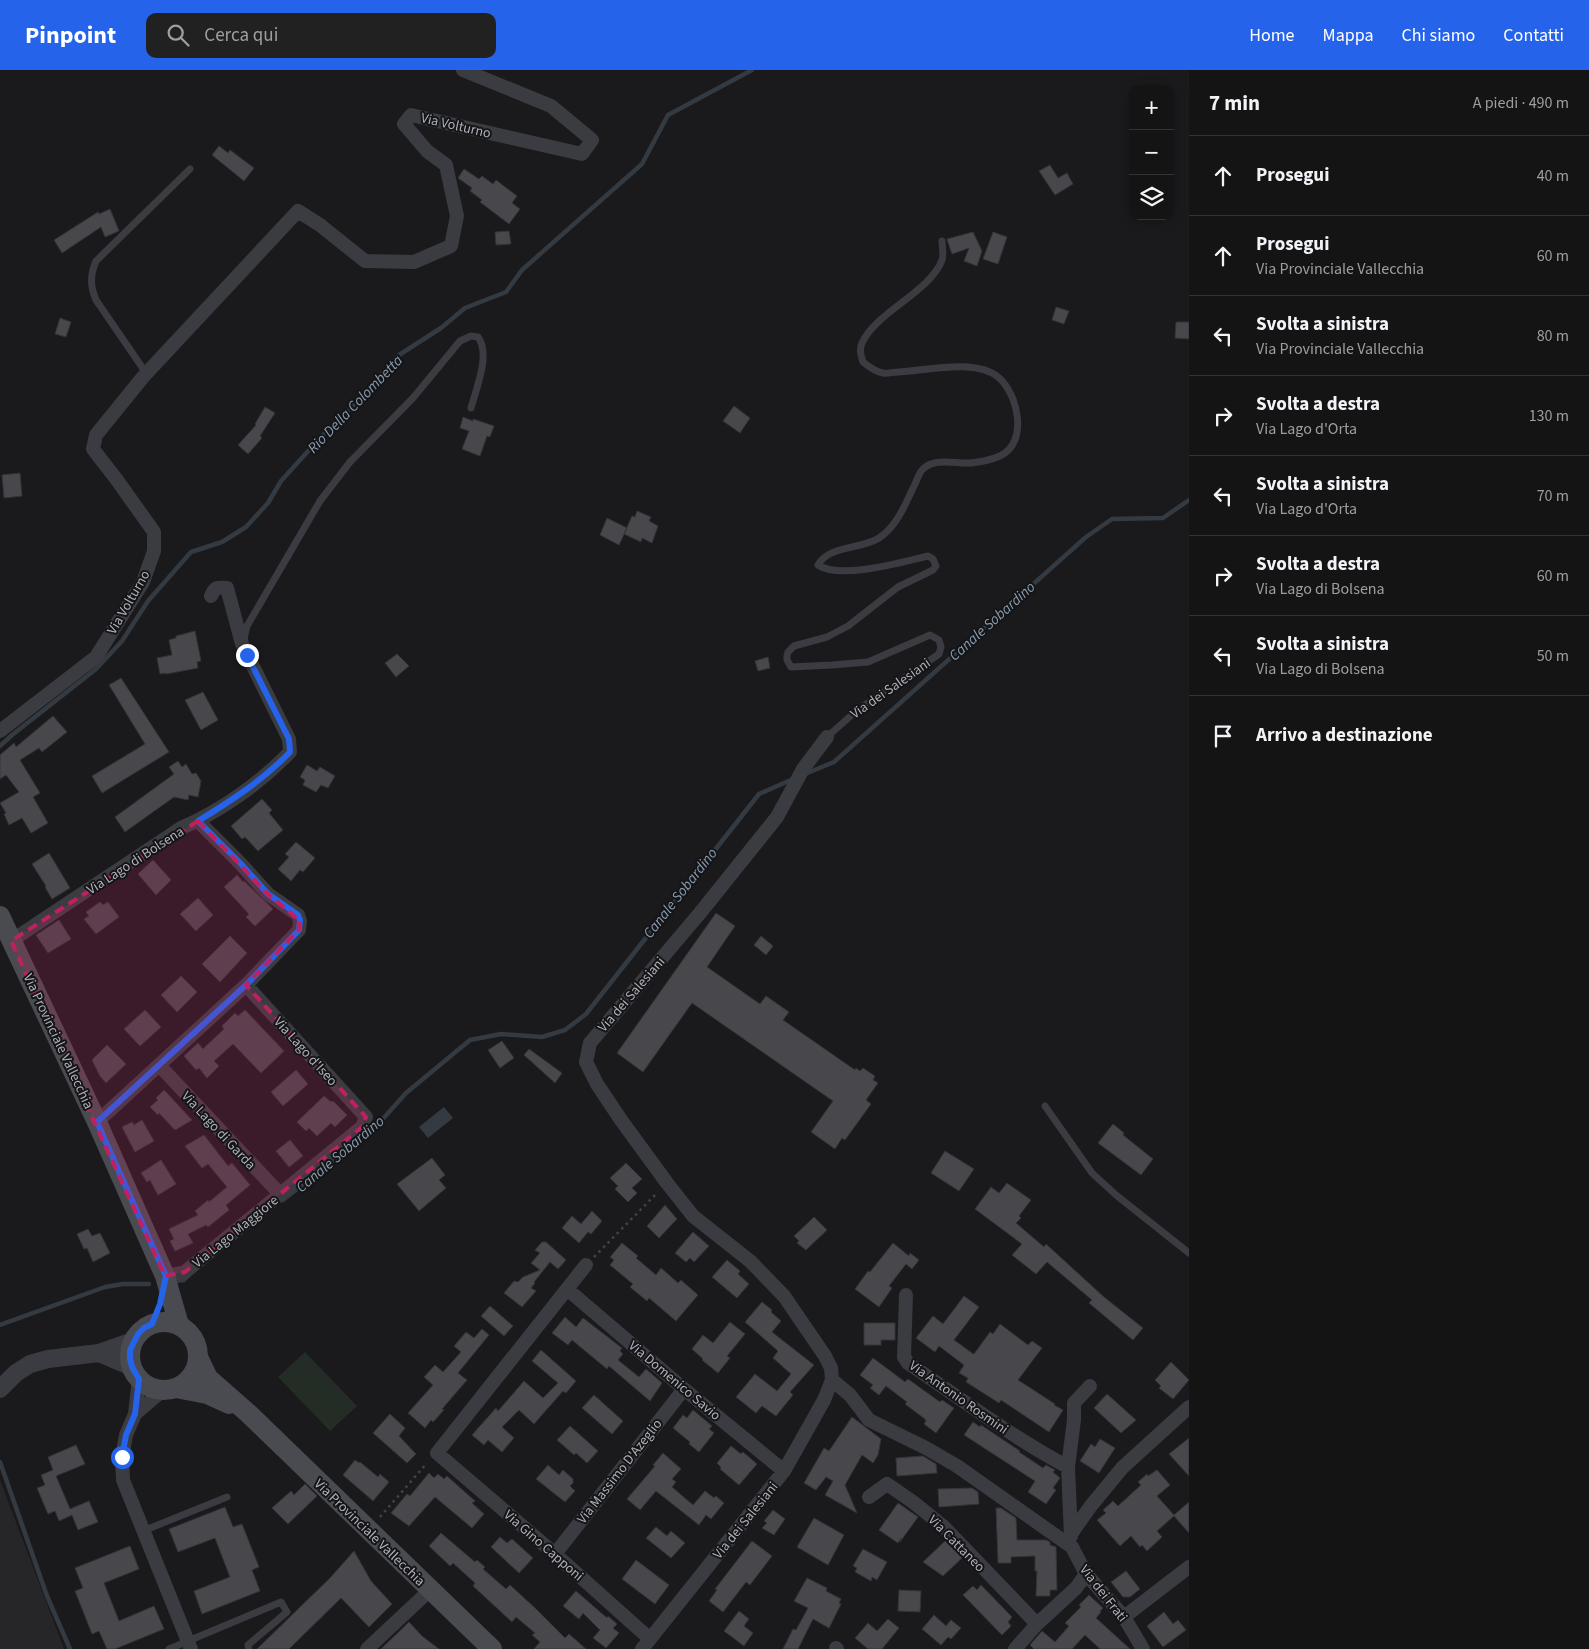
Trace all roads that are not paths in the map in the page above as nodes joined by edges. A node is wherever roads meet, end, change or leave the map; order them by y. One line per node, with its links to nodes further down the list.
1 (463, 70): 4 (street, Via Volturno)
2 (190, 169): 4 (lane)
3 (942, 241): 9 (lane, Via dei Salesiani)
4 (146, 373): 8 (street, Via Volturno)
5 (472, 408): 7 (lane)
6 (211, 596): 7 (street, Via Lago di Bolsena)
7 (242, 644): 10 (street, Via Lago di Bolsena)
8 (0, 731)
9 (827, 737): 30 (street, Via dei Salesiani)
10 (198, 821): 12 (street, Via Lago di Bolsena); 13 (street)
11 (0, 916): 12 (main road, Via Provinciale Vallecchia)
12 (11, 941): 17 (main road, Via Provinciale Vallecchia)
13 (246, 985): 14 (street); 16 (street, Via Lago d'Iseo)
14 (158, 1065): 17 (street); 18 (street, Via Lago di Garda)
15 (1046, 1106): 19 (lane)
16 (366, 1118): 18 (street, Via Lago Maggiore)
17 (97, 1122): 21 (main road, Via Provinciale Vallecchia)
18 (280, 1194): 21 (street, Via Lago Maggiore)
19 (1189, 1253)
20 (586, 1265): 22 (street)
21 (166, 1276): 24 (main road); 25 (main road, Via Provinciale Vallecchia)
22 (567, 1289): 34 (street, Via Domenico Savio); 44 (street, Via Gino Capponi)
23 (906, 1294): 38 (street, Via Antonio Rosmini)
24 (152, 1324): 25 (main road); 26 (main road)
25 (178, 1325): 28 (main road, Via Provinciale Vallecchia)
26 (133, 1341): 27 (street); 29 (main road)
27 (99, 1353): 29 (street); 32 (street)
28 (198, 1357): 33 (main road); 37 (main road, Via Provinciale Vallecchia)
29 (135, 1373): 33 (main road, Via Provinciale Vallecchia); 36 (street)
30 (832, 1380): 39 (street, Via dei Salesiani); 43 (street)
31 (1090, 1386): 38 (street)
32 (0, 1389)
33 (169, 1389): 36 (street); 37 (main road, Via Provinciale Vallecchia)
34 (684, 1389): 39 (street, Via Domenico Savio); 44 (street, Via Massimo D'Azeglio)
35 (1189, 1407): 43 (street)
36 (135, 1414): 42 (street)
37 (249, 1414): 47 (main road, Via Provinciale Vallecchia)
38 (1068, 1467): 43 (street)
39 (784, 1471): 50 (street, Via dei Salesiani)
40 (227, 1497): 42 (lane)
41 (869, 1497): 49 (street, Via Cattaneo)
42 (143, 1531): 51 (street)
43 (1069, 1541): 46 (street, Via dei Frati)
44 (555, 1554): 50 (street, Via Gino Capponi)
45 (1189, 1567): 48 (street)
46 (1086, 1574): 48 (street, Via dei Frati); 49 (street)
47 (430, 1590): 54 (street); 55 (main road, Via Provinciale Vallecchia)
48 (1124, 1617): 57 (street, Via dei Frati)
49 (1037, 1624): 56 (street)
50 (646, 1644)
51 (189, 1645): 52 (lane); 53 (lane)
52 (169, 1649)
53 (250, 1649)
54 (367, 1649)
55 (492, 1649)
56 (1015, 1649)
57 (1143, 1649)

